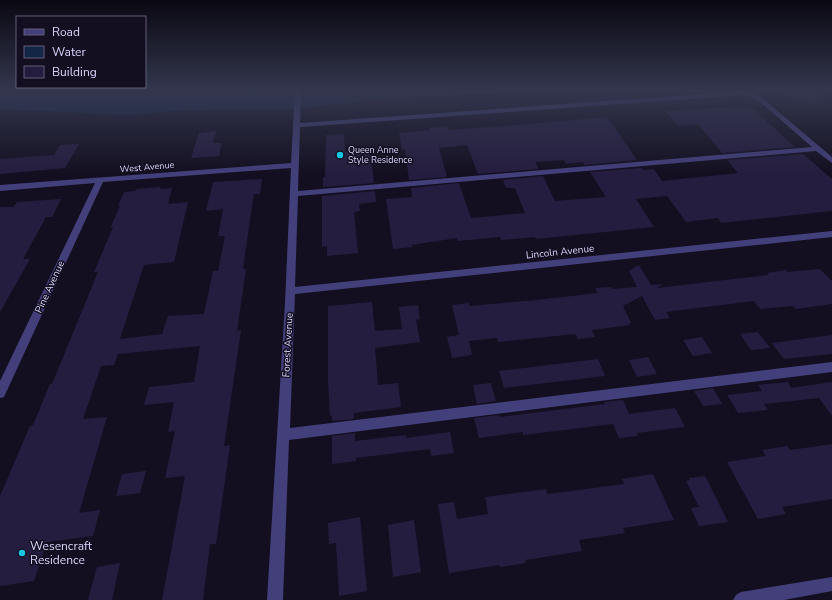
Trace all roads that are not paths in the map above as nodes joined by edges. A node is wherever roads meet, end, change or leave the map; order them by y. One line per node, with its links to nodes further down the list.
1 (297, 118): 4 (street, Forest Avenue)
2 (391, 118): 4 (street)
3 (783, 118): 5 (street)
4 (297, 125): 7 (street, Forest Avenue)
5 (819, 149): 6 (street); 10 (street)
6 (832, 161)
7 (295, 165): 8 (street, West Avenue); 10 (street, Forest Avenue)
8 (100, 181): 9 (street, West Avenue); 14 (street, Pine Avenue)
9 (0, 188)
10 (295, 194): 12 (street, Forest Avenue)
11 (832, 234): 12 (street, Lincoln Avenue)
12 (291, 291): 15 (street, Forest Avenue)
13 (832, 367): 15 (street)
14 (0, 393)
15 (284, 435): 17 (street, Forest Avenue)
16 (832, 584): 18 (street)
17 (275, 600)
18 (741, 600)

